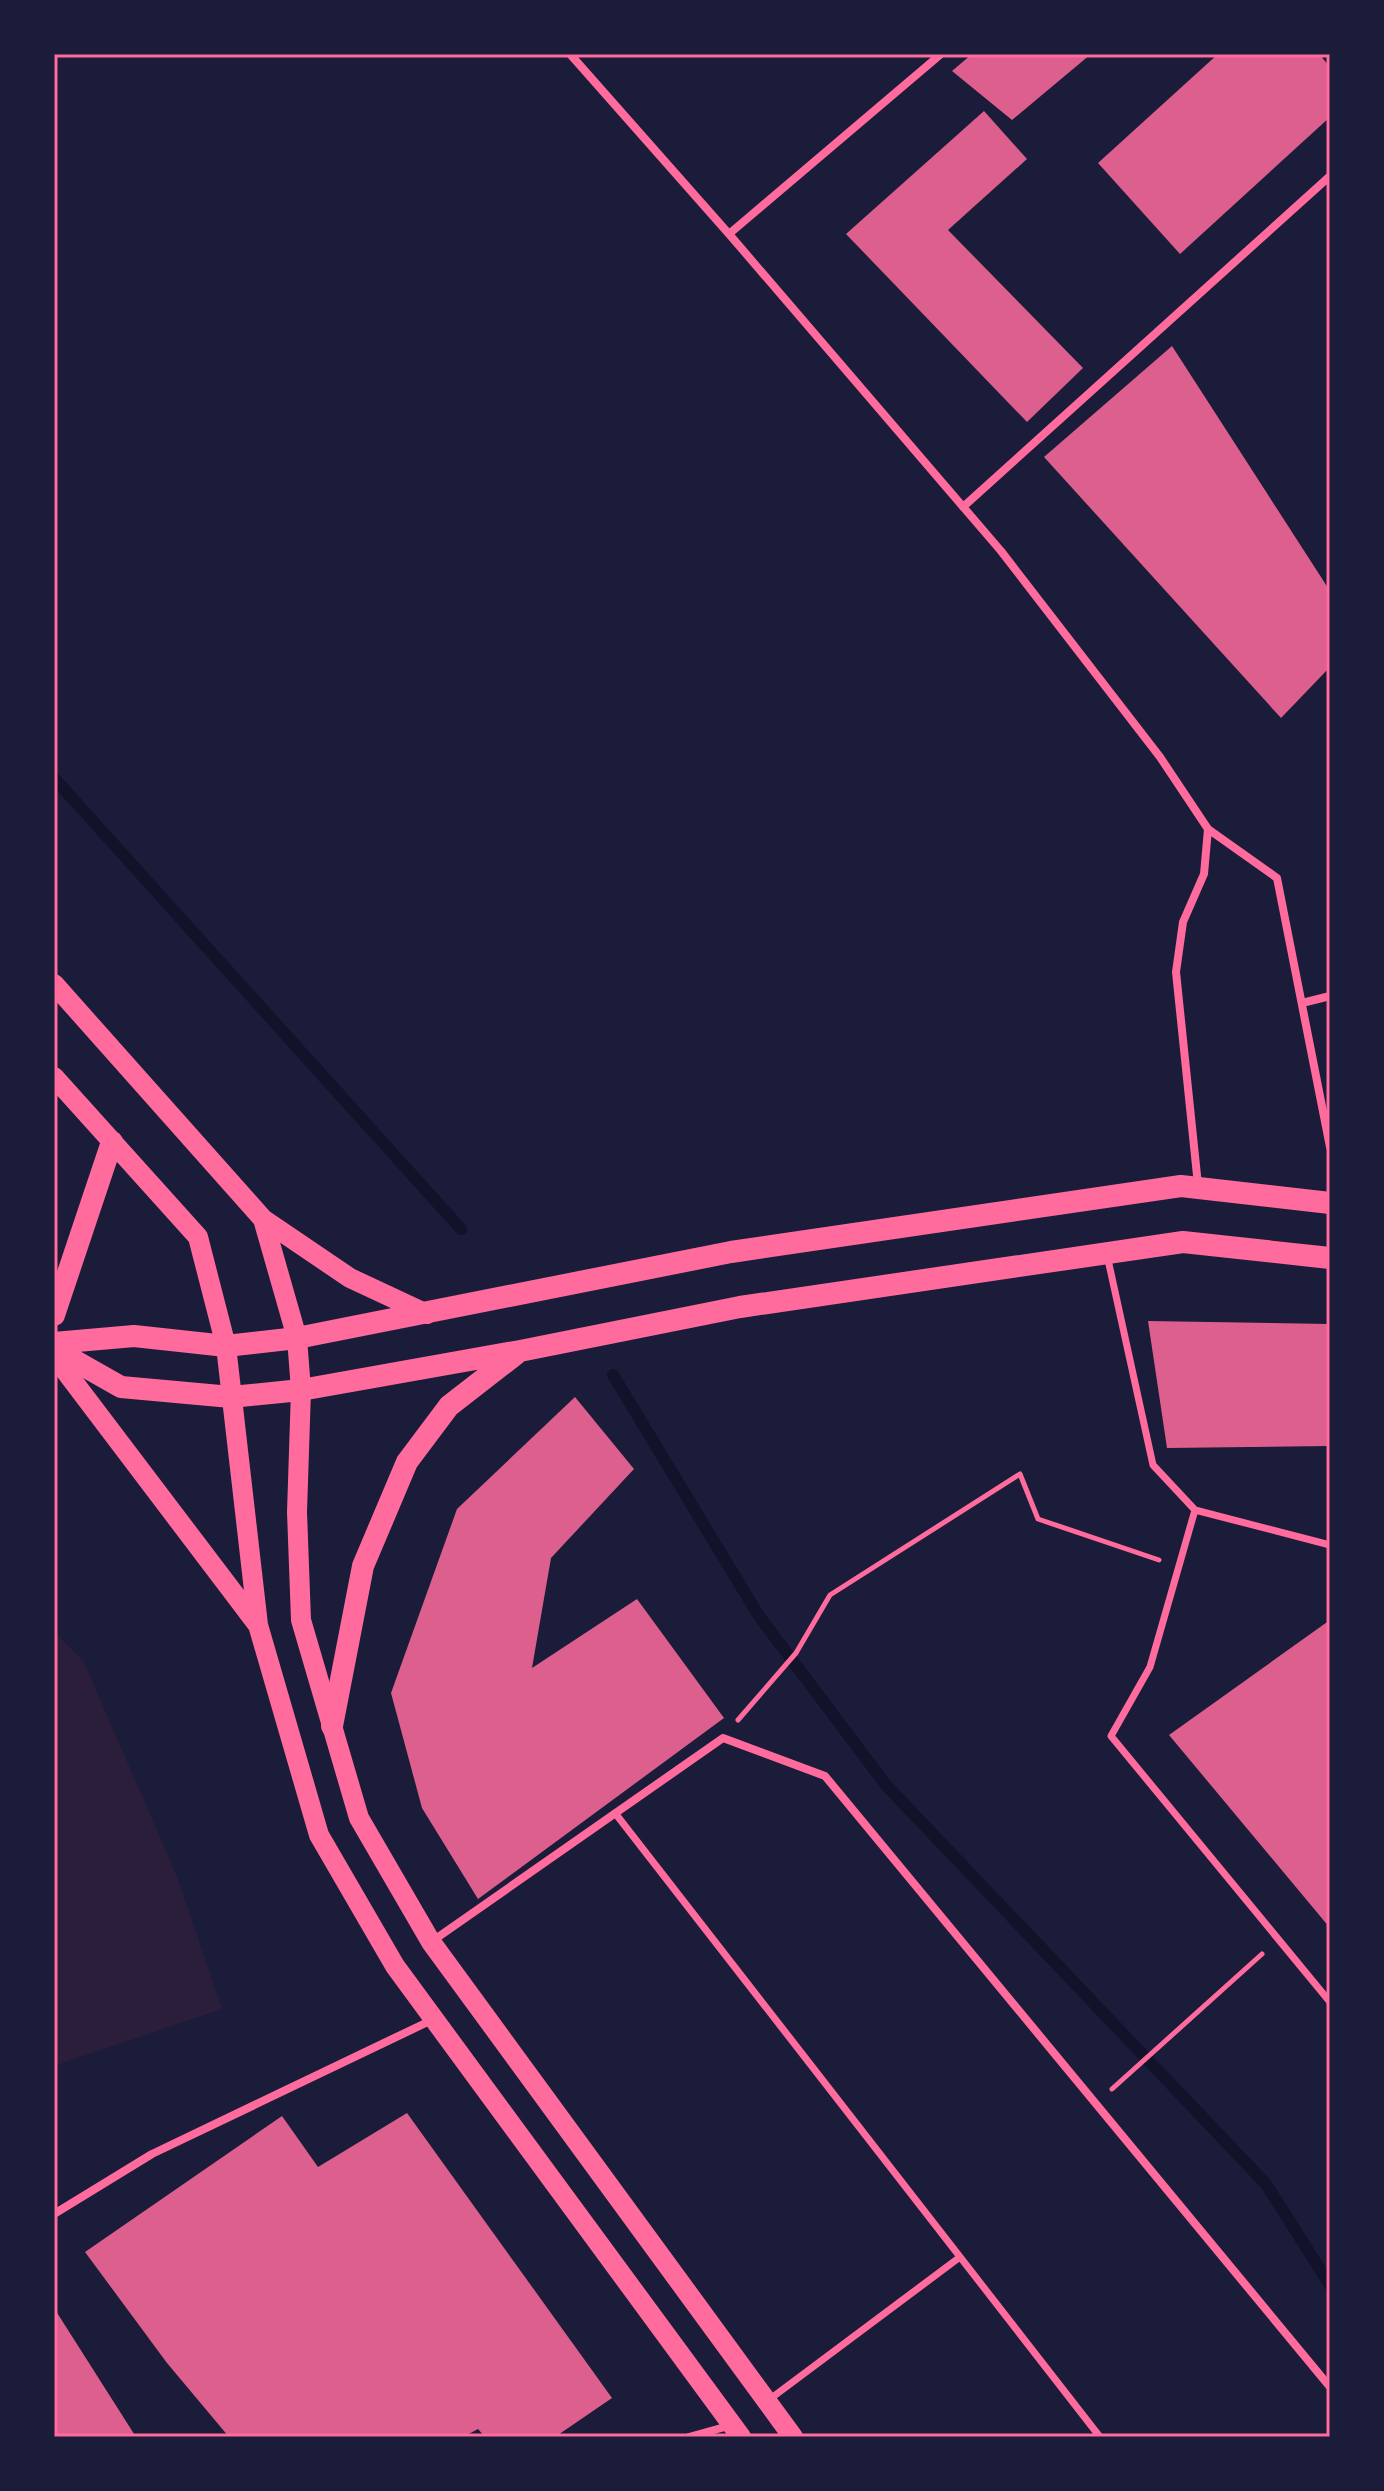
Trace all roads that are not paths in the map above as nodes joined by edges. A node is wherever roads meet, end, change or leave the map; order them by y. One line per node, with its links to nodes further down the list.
1 (570, 54): 4 (street)
2 (941, 54): 4 (street)
3 (1330, 176): 5 (street)
4 (729, 234): 5 (street)
5 (963, 507): 6 (street)
6 (1208, 829): 9 (street); 13 (street)
7 (54, 984): 15 (main road)
8 (1330, 996): 9 (street)
9 (1302, 1003): 12 (street)
10 (54, 1077): 11 (main road)
11 (112, 1142): 19 (highway); 22 (main road)
12 (1330, 1147)
13 (1199, 1188): 14 (highway); 18 (highway)
14 (1330, 1203)
15 (263, 1219): 18 (main road); 20 (main road)
16 (1107, 1253): 17 (highway); 24 (highway); 28 (street)
17 (1330, 1258)
18 (427, 1314): 20 (highway)
19 (54, 1315)
20 (297, 1338): 22 (highway); 26 (main road)
21 (54, 1343): 22 (highway)
22 (226, 1346): 27 (main road)
23 (54, 1349): 27 (highway)
24 (520, 1351): 26 (highway); 31 (highway)
25 (54, 1356): 30 (main road)
26 (301, 1390): 27 (highway); 31 (main road)
27 (231, 1397): 30 (main road)
28 (1195, 1510): 29 (street); 34 (street)
29 (1330, 1545)
30 (258, 1625): 35 (main road)
31 (332, 1726): 33 (main road)
32 (615, 1813): 33 (street); 37 (street); 38 (street)
33 (431, 1942): 39 (main road)
34 (1330, 2002)
35 (434, 2019): 36 (street); 40 (main road)
36 (54, 2214)
37 (960, 2257): 39 (street); 43 (street)
38 (1330, 2387)
39 (768, 2401): 42 (main road)
40 (737, 2431): 41 (street)
41 (689, 2437)
42 (793, 2437)
43 (1100, 2437)

